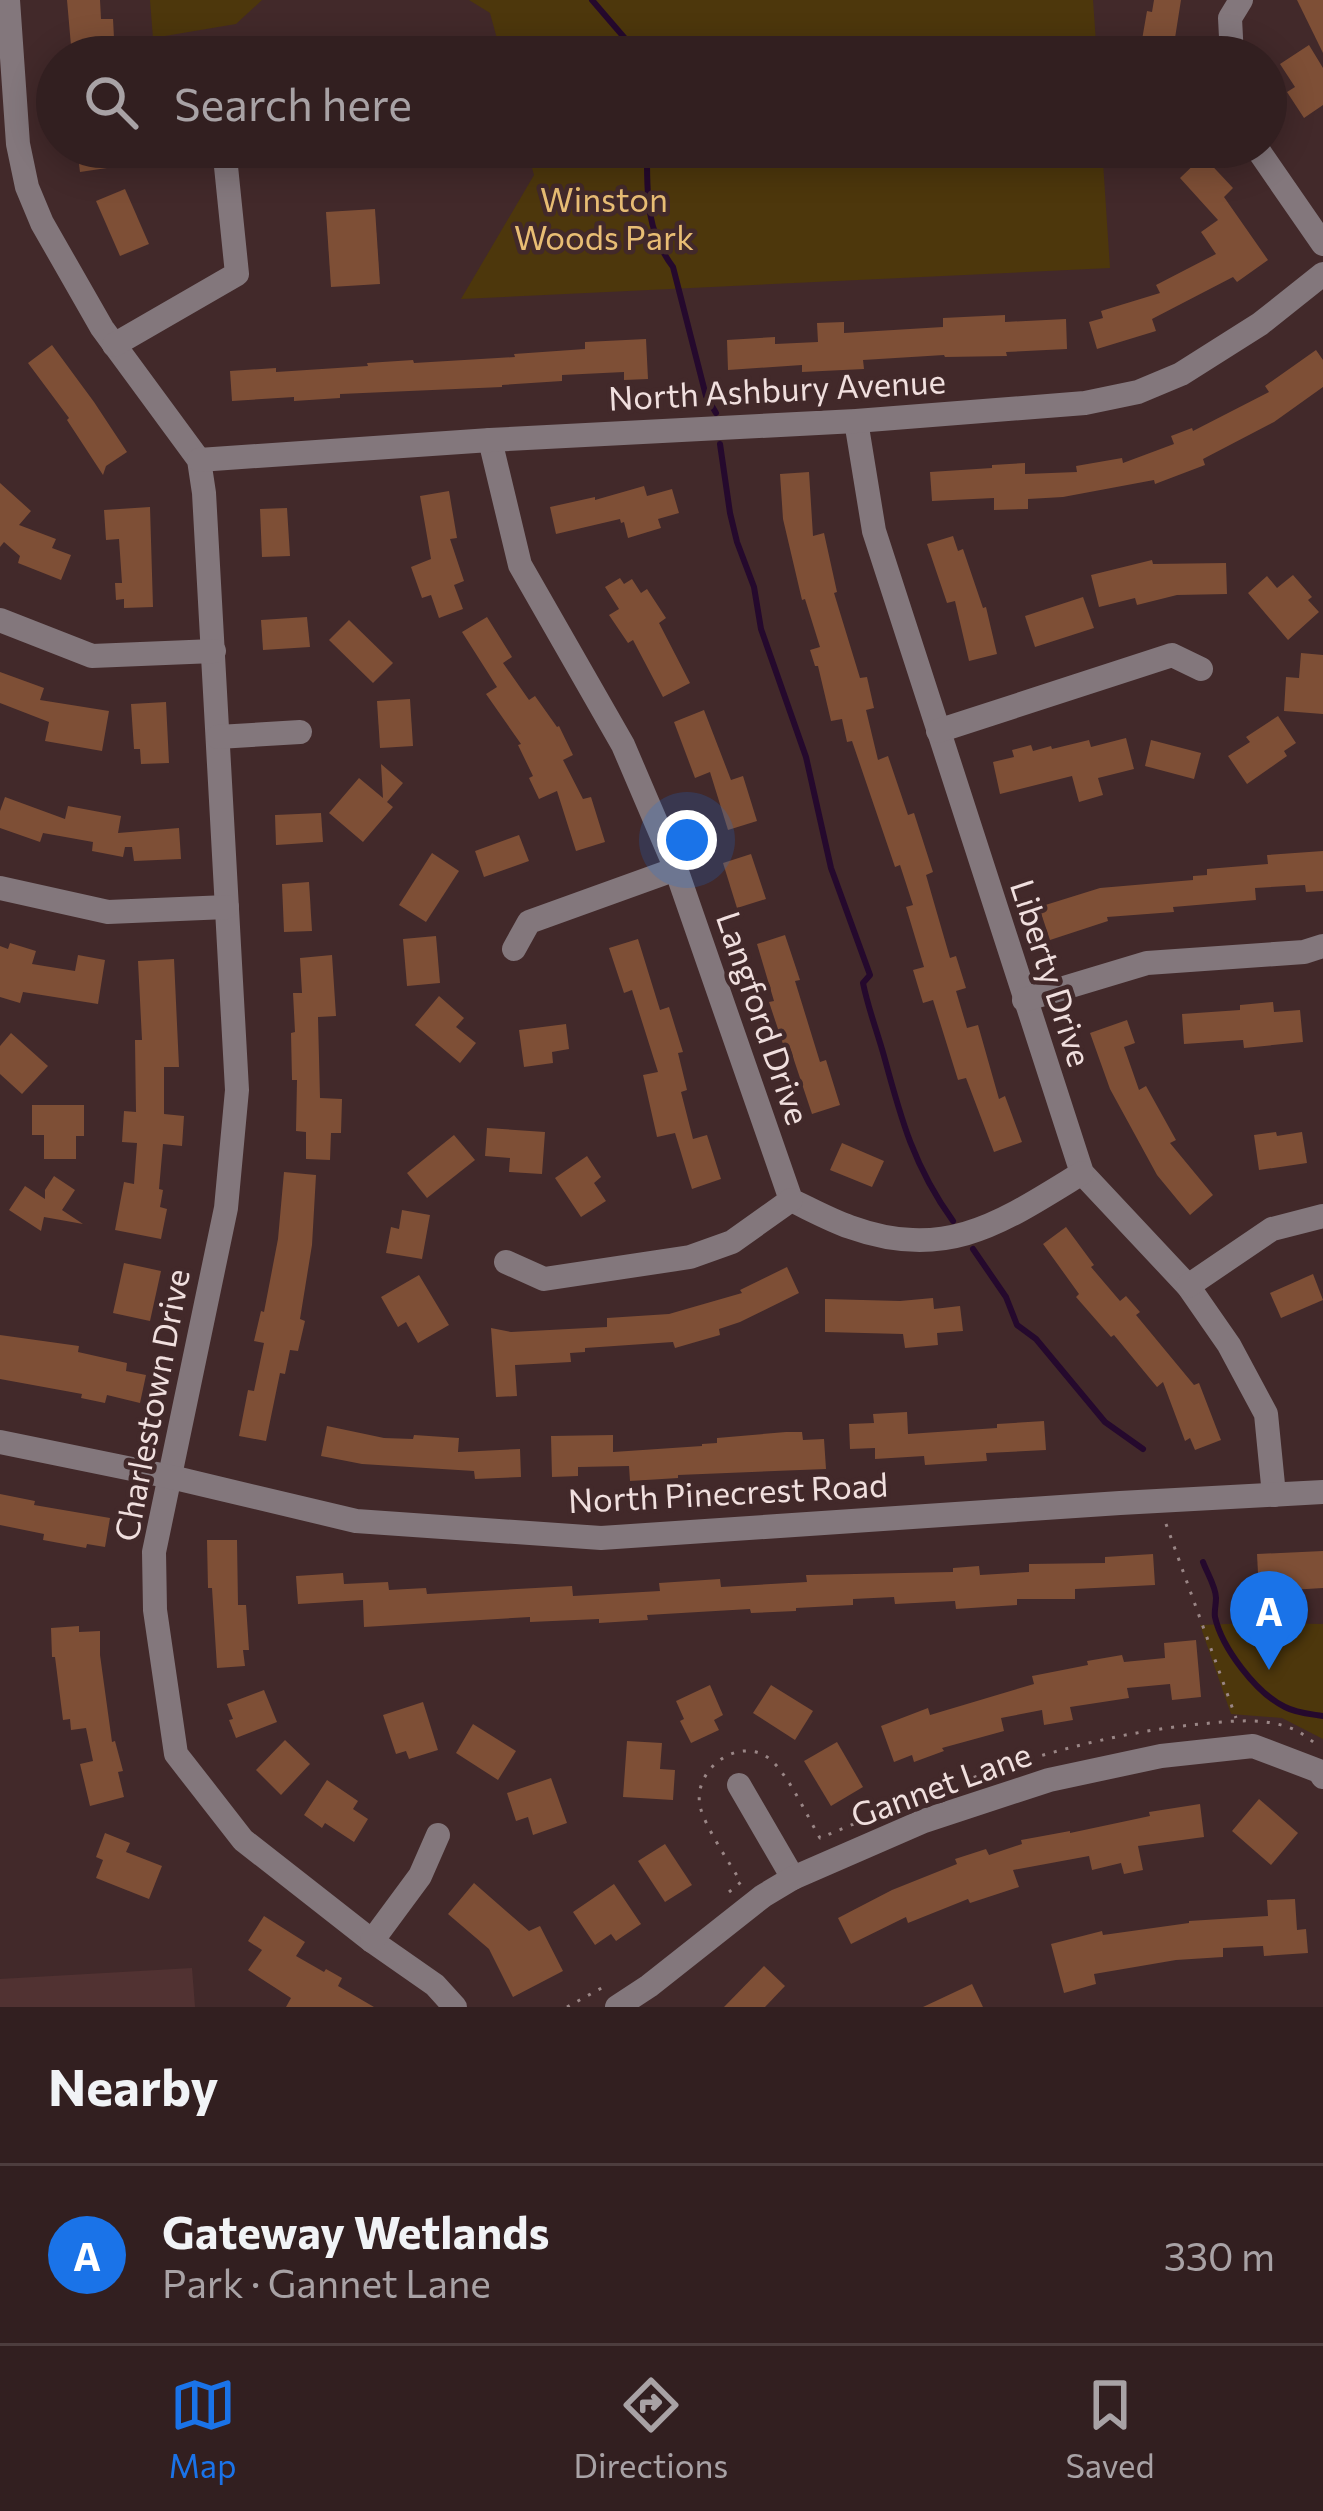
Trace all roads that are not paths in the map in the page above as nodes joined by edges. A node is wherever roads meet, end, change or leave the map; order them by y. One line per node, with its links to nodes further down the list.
1 (8, 0): 6 (street)
2 (1241, 0): 3 (street)
3 (1231, 36)
4 (226, 168): 10 (street)
5 (1271, 168): 8 (street)
6 (27, 187): 7 (street); 10 (street)
7 (0, 188)
8 (1323, 244)
9 (1323, 274): 11 (street, North Ashbury Avenue)
10 (114, 345): 13 (street)
11 (856, 421): 12 (street, North Ashbury Avenue); 17 (street, Liberty Drive)
12 (490, 440): 13 (street, North Ashbury Avenue); 20 (street, Langford Drive)
13 (199, 460): 15 (street)
14 (0, 620): 15 (street)
15 (214, 651): 19 (street, Charlestown Drive)
16 (1201, 669): 17 (street)
17 (938, 731): 25 (street, Liberty Drive)
18 (300, 732): 19 (street)
19 (218, 737): 22 (street, Charlestown Drive)
20 (676, 869): 24 (street); 27 (street, Langford Drive)
21 (0, 888): 22 (street)
22 (227, 907): 32 (street, Charlestown Drive)
23 (1323, 946): 25 (street)
24 (514, 949)
25 (1024, 1000): 26 (street, Liberty Drive)
26 (1082, 1173): 27 (street); 30 (street, Liberty Drive)
27 (791, 1199): 29 (street)
28 (1323, 1216): 30 (street)
29 (506, 1262)
30 (1188, 1286): 34 (street, Liberty Drive)
31 (0, 1442): 32 (street, North Pinecrest Road)
32 (171, 1477): 34 (street, North Pinecrest Road); 39 (street, Charlestown Drive)
33 (1323, 1492): 34 (street, North Pinecrest Road)
34 (1274, 1495)
35 (1323, 1778): 38 (street, Gannet Lane)
36 (739, 1785): 38 (street)
37 (438, 1834): 39 (street)
38 (793, 1877): 41 (street, Gannet Lane)
39 (372, 1941): 40 (street, Charlestown Drive)
40 (455, 2007)
41 (617, 2007)

